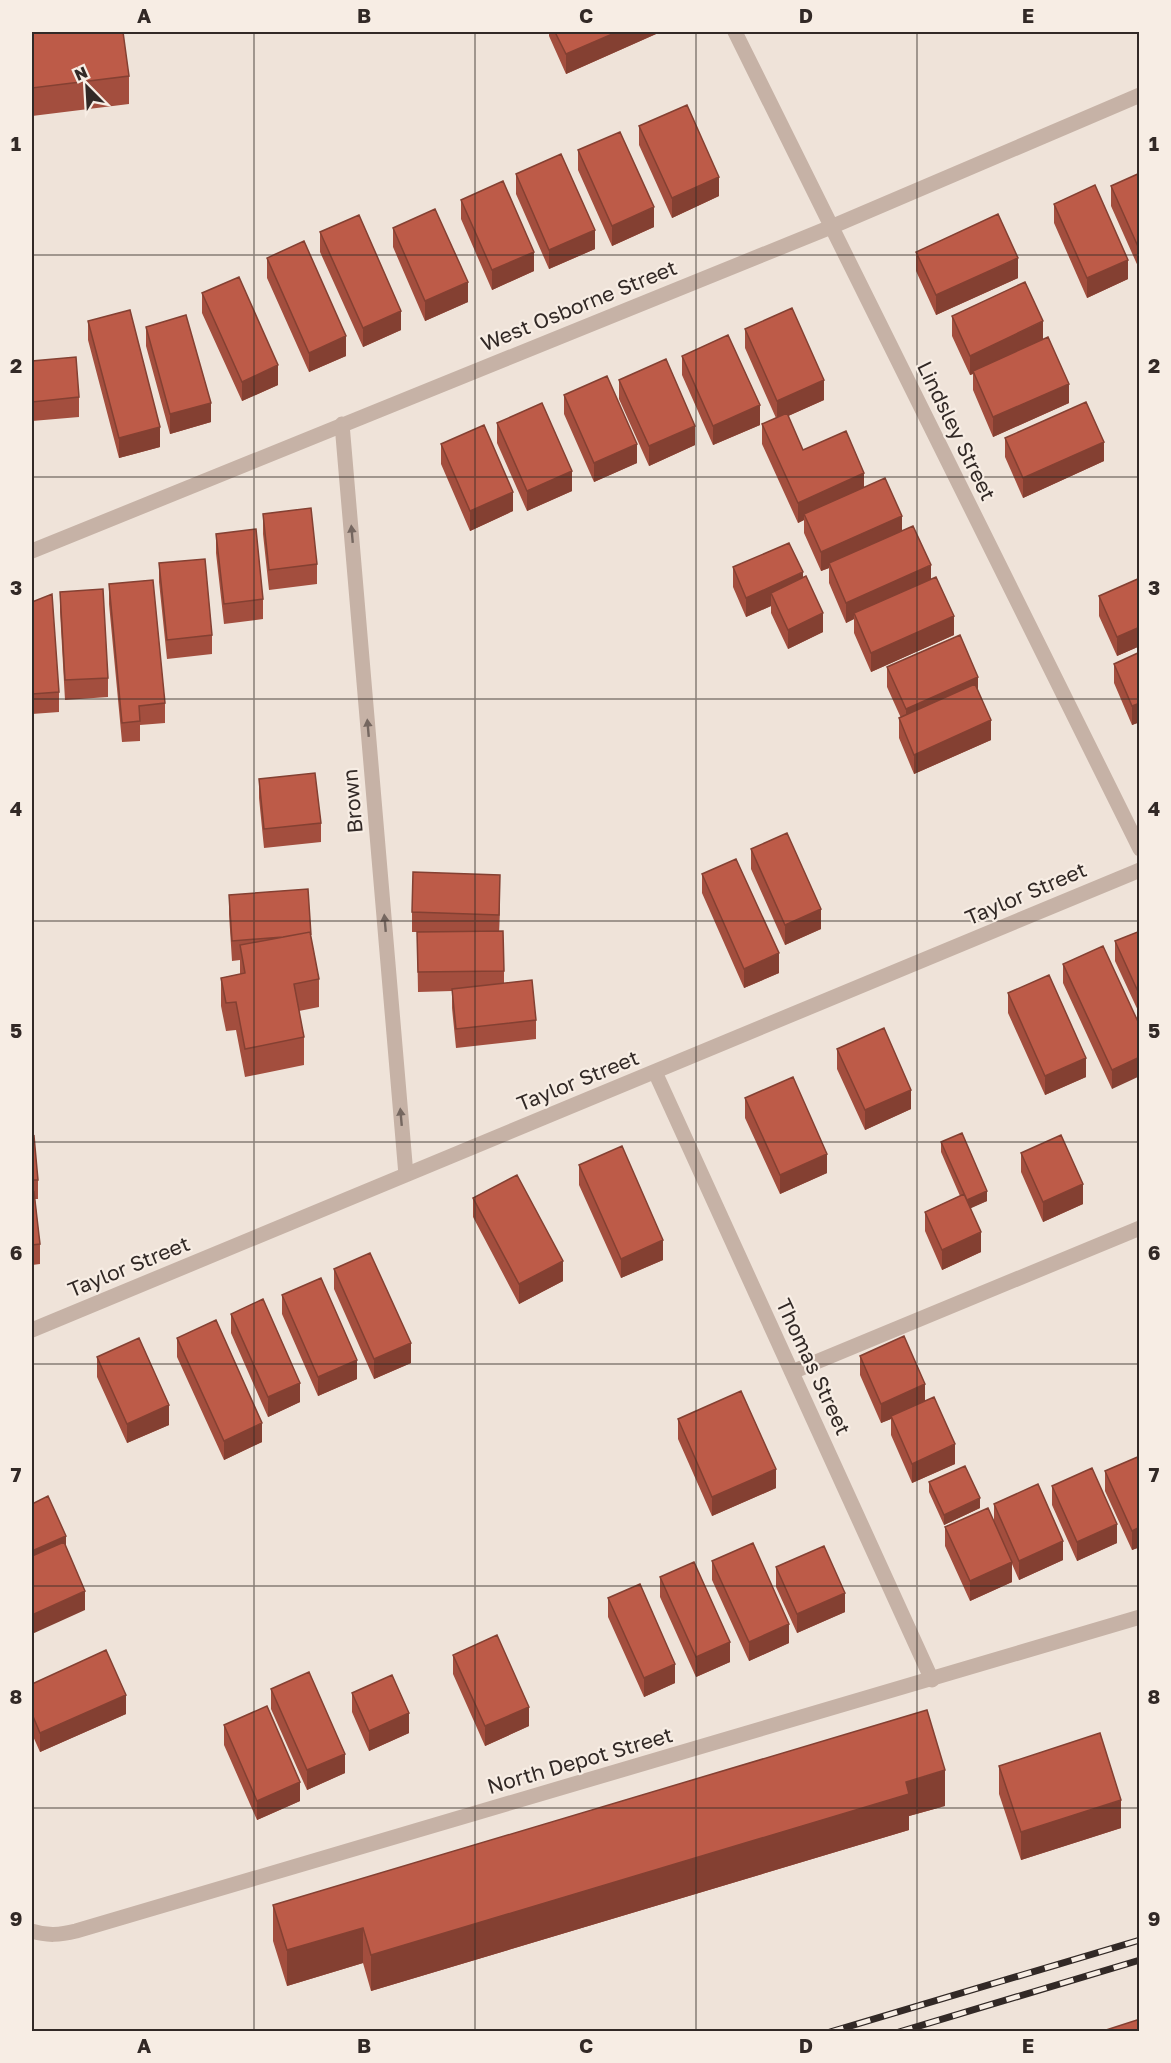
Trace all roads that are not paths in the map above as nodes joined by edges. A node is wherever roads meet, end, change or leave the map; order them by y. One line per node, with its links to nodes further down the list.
1 (735, 32): 3 (street, Lindsley Street)
2 (1140, 95): 3 (street, West Osborne Street)
3 (831, 227): 4 (street, West Osborne Street); 6 (street, Lindsley Street)
4 (342, 424): 5 (street, West Osborne Street); 9 (street, Brown, one-way to 4)
5 (32, 551)
6 (1140, 849)
7 (1140, 870): 8 (street, Taylor Street)
8 (655, 1072): 9 (street, Taylor Street); 12 (street, Thomas Street)
9 (406, 1175): 11 (street, Taylor Street)
10 (1140, 1228): 12 (street)
11 (32, 1330)
12 (792, 1372): 14 (street, Thomas Street)
13 (1140, 1617): 14 (street, North Depot Street)
14 (932, 1680): 15 (street, North Depot Street)
15 (32, 1931)

